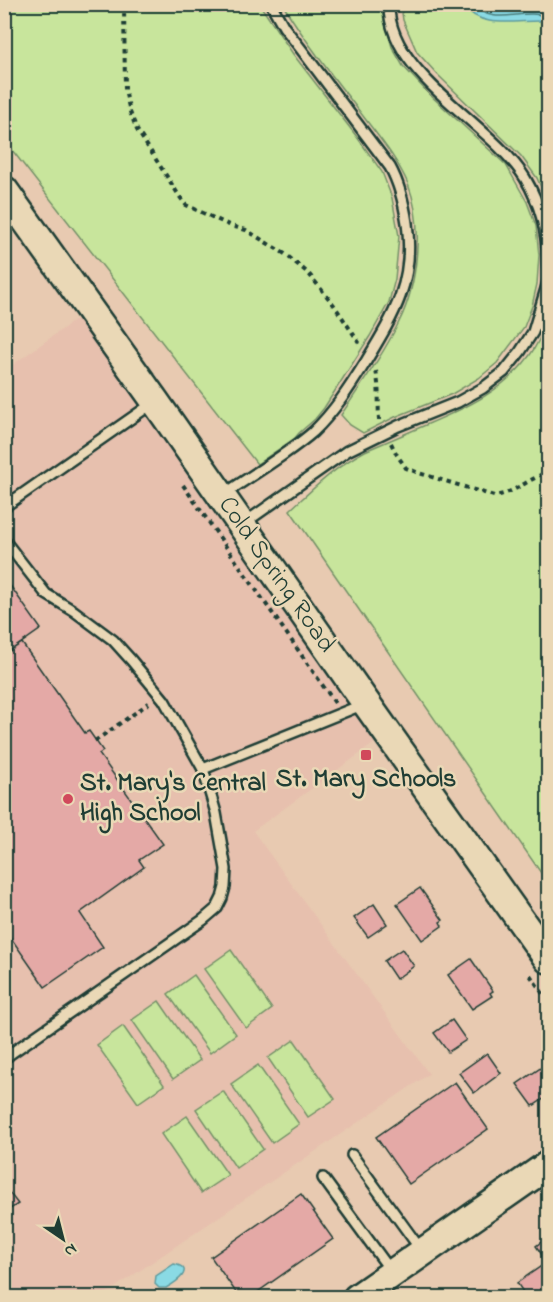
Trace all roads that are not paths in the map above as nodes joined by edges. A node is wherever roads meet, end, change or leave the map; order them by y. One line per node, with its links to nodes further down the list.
1 (272, 4): 7 (lane)
2 (389, 4): 4 (lane)
3 (4, 190): 6 (street, Cold Spring Road)
4 (549, 267)
5 (549, 282): 9 (lane)
6 (155, 401): 7 (street, Cold Spring Road); 8 (lane)
7 (220, 496): 9 (street, Cold Spring Road)
8 (4, 507)
9 (241, 525): 11 (street, Cold Spring Road)
10 (4, 540): 12 (lane)
11 (366, 703): 12 (lane); 13 (street, Cold Spring Road)
12 (202, 769): 14 (lane)
13 (549, 959)
14 (7, 1057)
15 (352, 1155): 18 (lane)
16 (549, 1165): 18 (street)
17 (323, 1178): 19 (lane)
18 (422, 1252): 19 (street)
19 (392, 1273): 20 (street)
20 (357, 1298)

